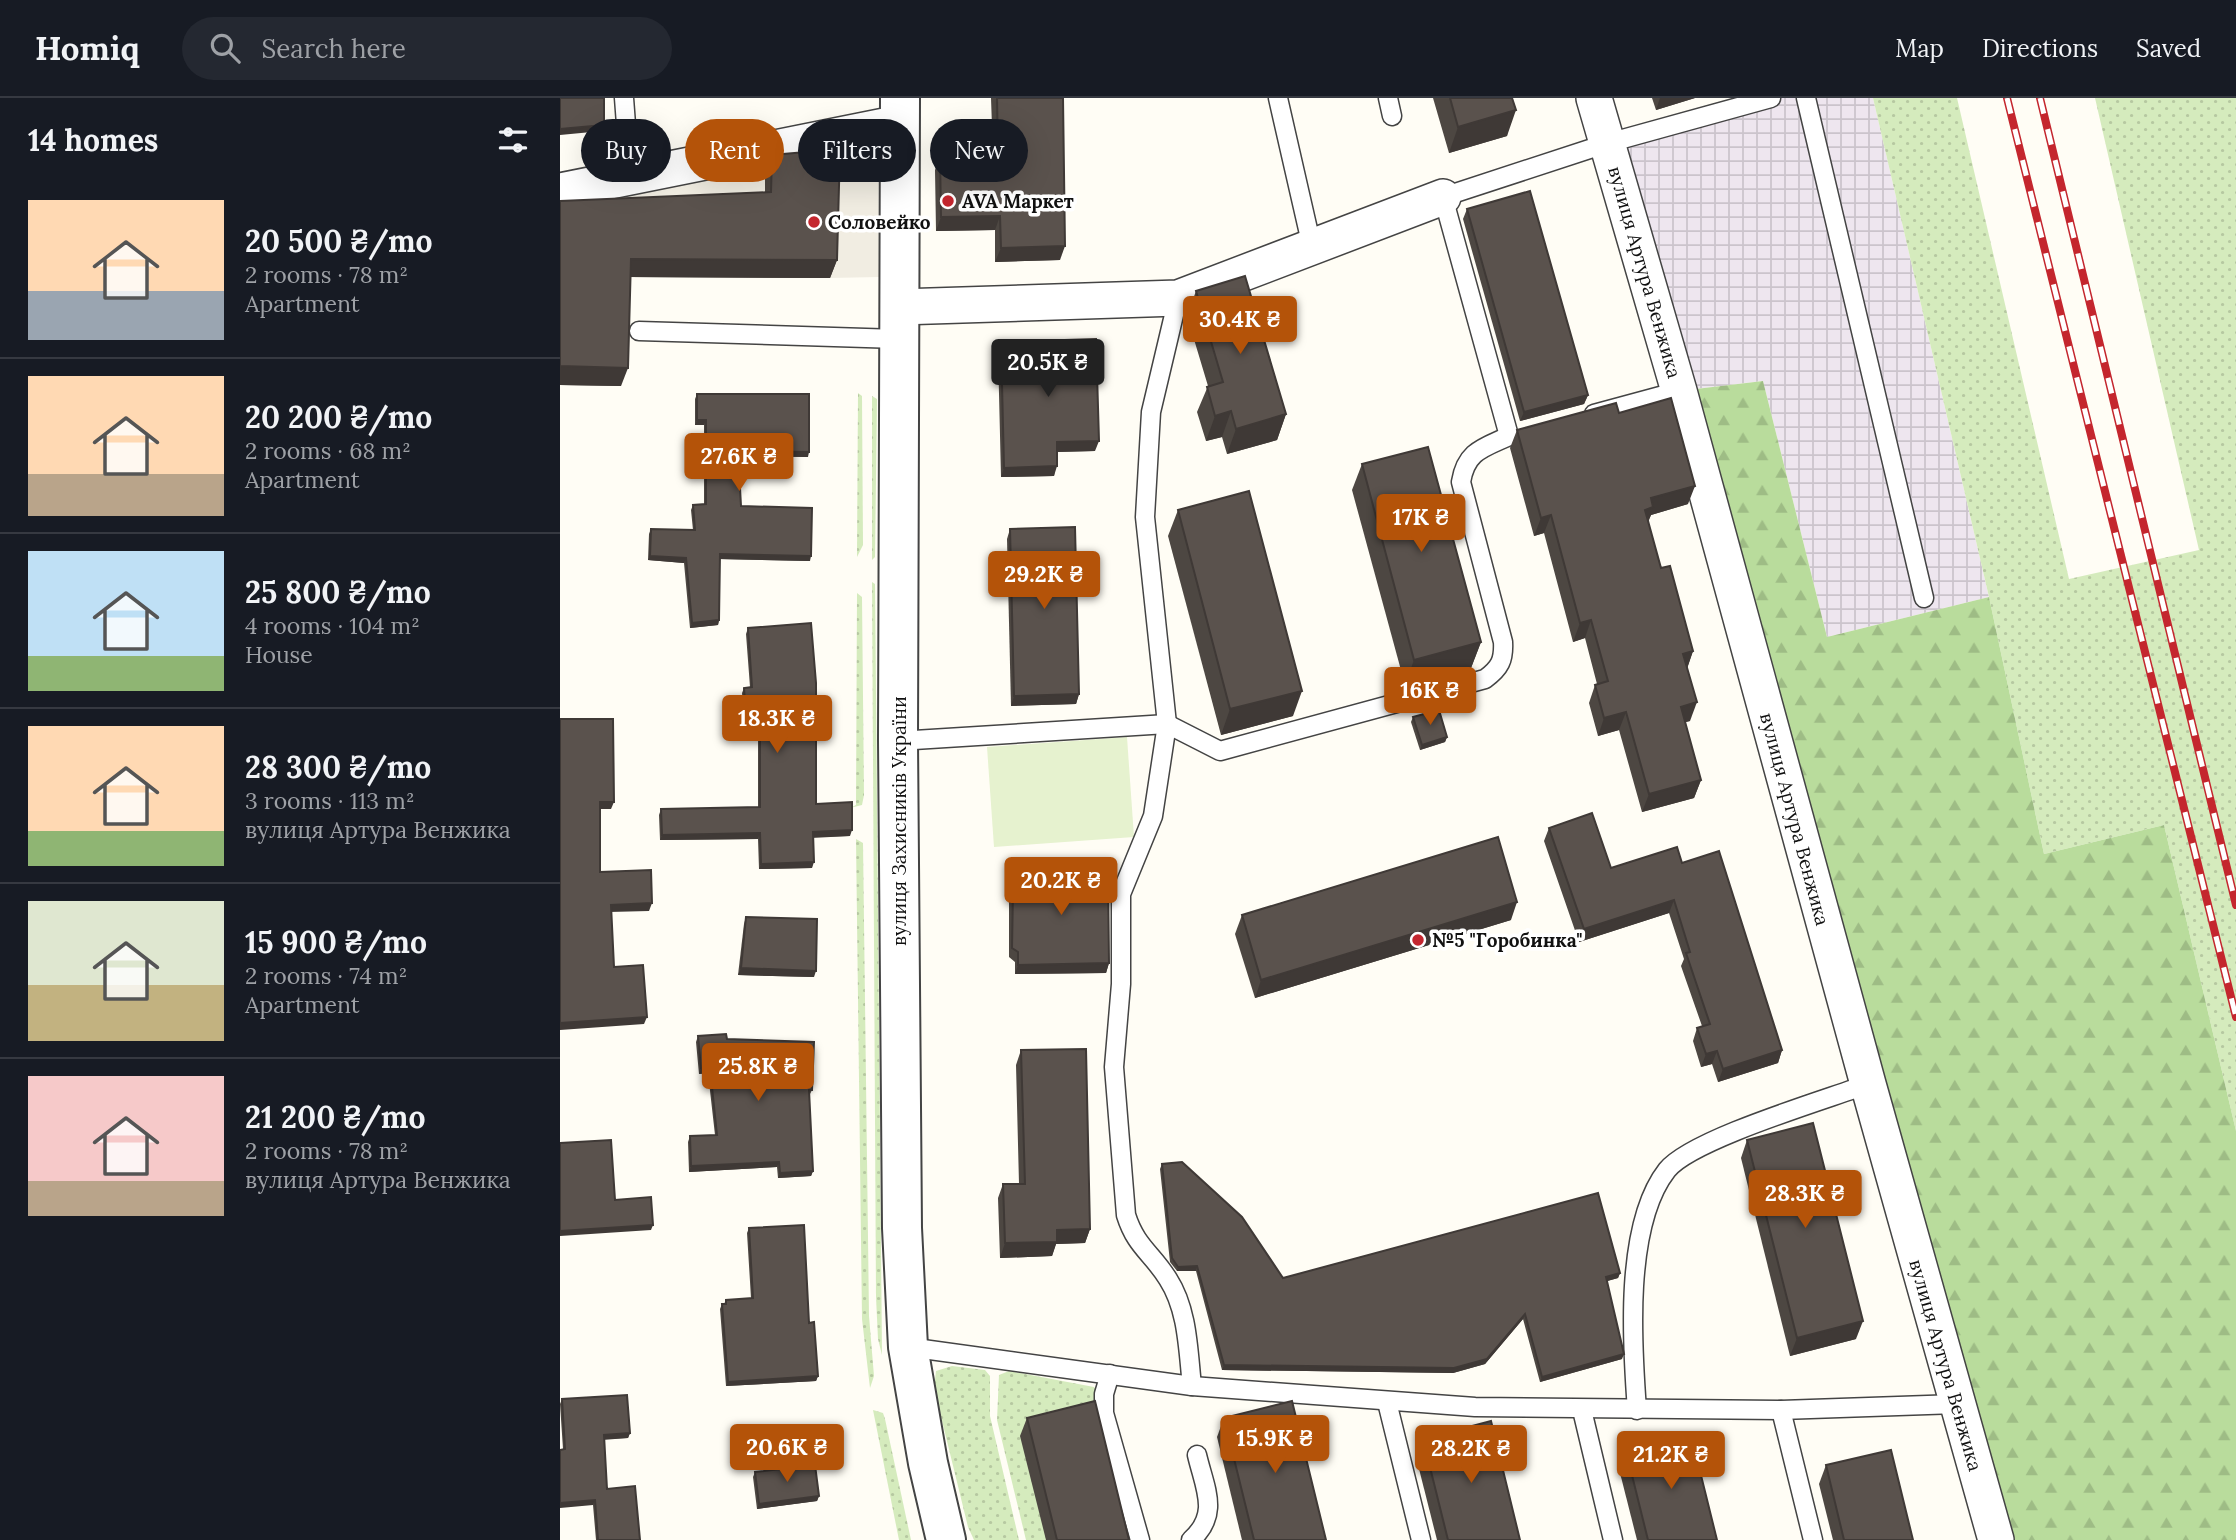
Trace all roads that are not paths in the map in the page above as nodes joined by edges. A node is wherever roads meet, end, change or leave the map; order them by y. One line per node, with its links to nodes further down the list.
1 (624, 98): 8 (lane)
2 (1278, 98): 14 (lane)
3 (1594, 98): 9 (street, вулиця Артура Венжика)
4 (1771, 98): 6 (lane)
5 (1806, 98): 20 (lane)
6 (1741, 102): 9 (lane)
7 (900, 111): 10 (street); 16 (street, вулиця Захисників України)
8 (624, 119)
9 (1608, 143): 13 (lane); 18 (street, вулиця Артура Венжика)
10 (671, 167)
11 (605, 182): 12 (street)
12 (560, 191)
13 (1443, 197): 14 (street); 21 (lane)
14 (1312, 247): 15 (street)
15 (1178, 298): 16 (street); 21 (lane)
16 (898, 323): 17 (lane); 22 (street, вулиця Захисників України)
17 (639, 331)
18 (1679, 391): 19 (lane); 23 (street, вулиця Артура Венжика)
19 (1575, 419)
20 (1924, 598)
21 (1167, 724): 22 (lane); 26 (lane)
22 (898, 741): 24 (street, вулиця Захисників України)
23 (1868, 1084): 28 (street, вулиця Артура Венжика); 30 (lane)
24 (908, 1347): 25 (lane); 33 (street, вулиця Захисників України)
25 (1110, 1374): 26 (lane); 34 (lane)
26 (1192, 1386): 27 (lane)
27 (1387, 1402): 29 (lane); 36 (lane)
28 (1957, 1404): 31 (lane); 39 (street, вулиця Артура Венжика)
29 (1582, 1410): 30 (lane); 37 (lane)
30 (1637, 1410): 31 (lane)
31 (1781, 1410): 38 (lane)
32 (1197, 1455): 35 (lane)
33 (946, 1540)
34 (1140, 1540)
35 (1191, 1540)
36 (1421, 1540)
37 (1613, 1540)
38 (1813, 1540)
39 (1996, 1540)

